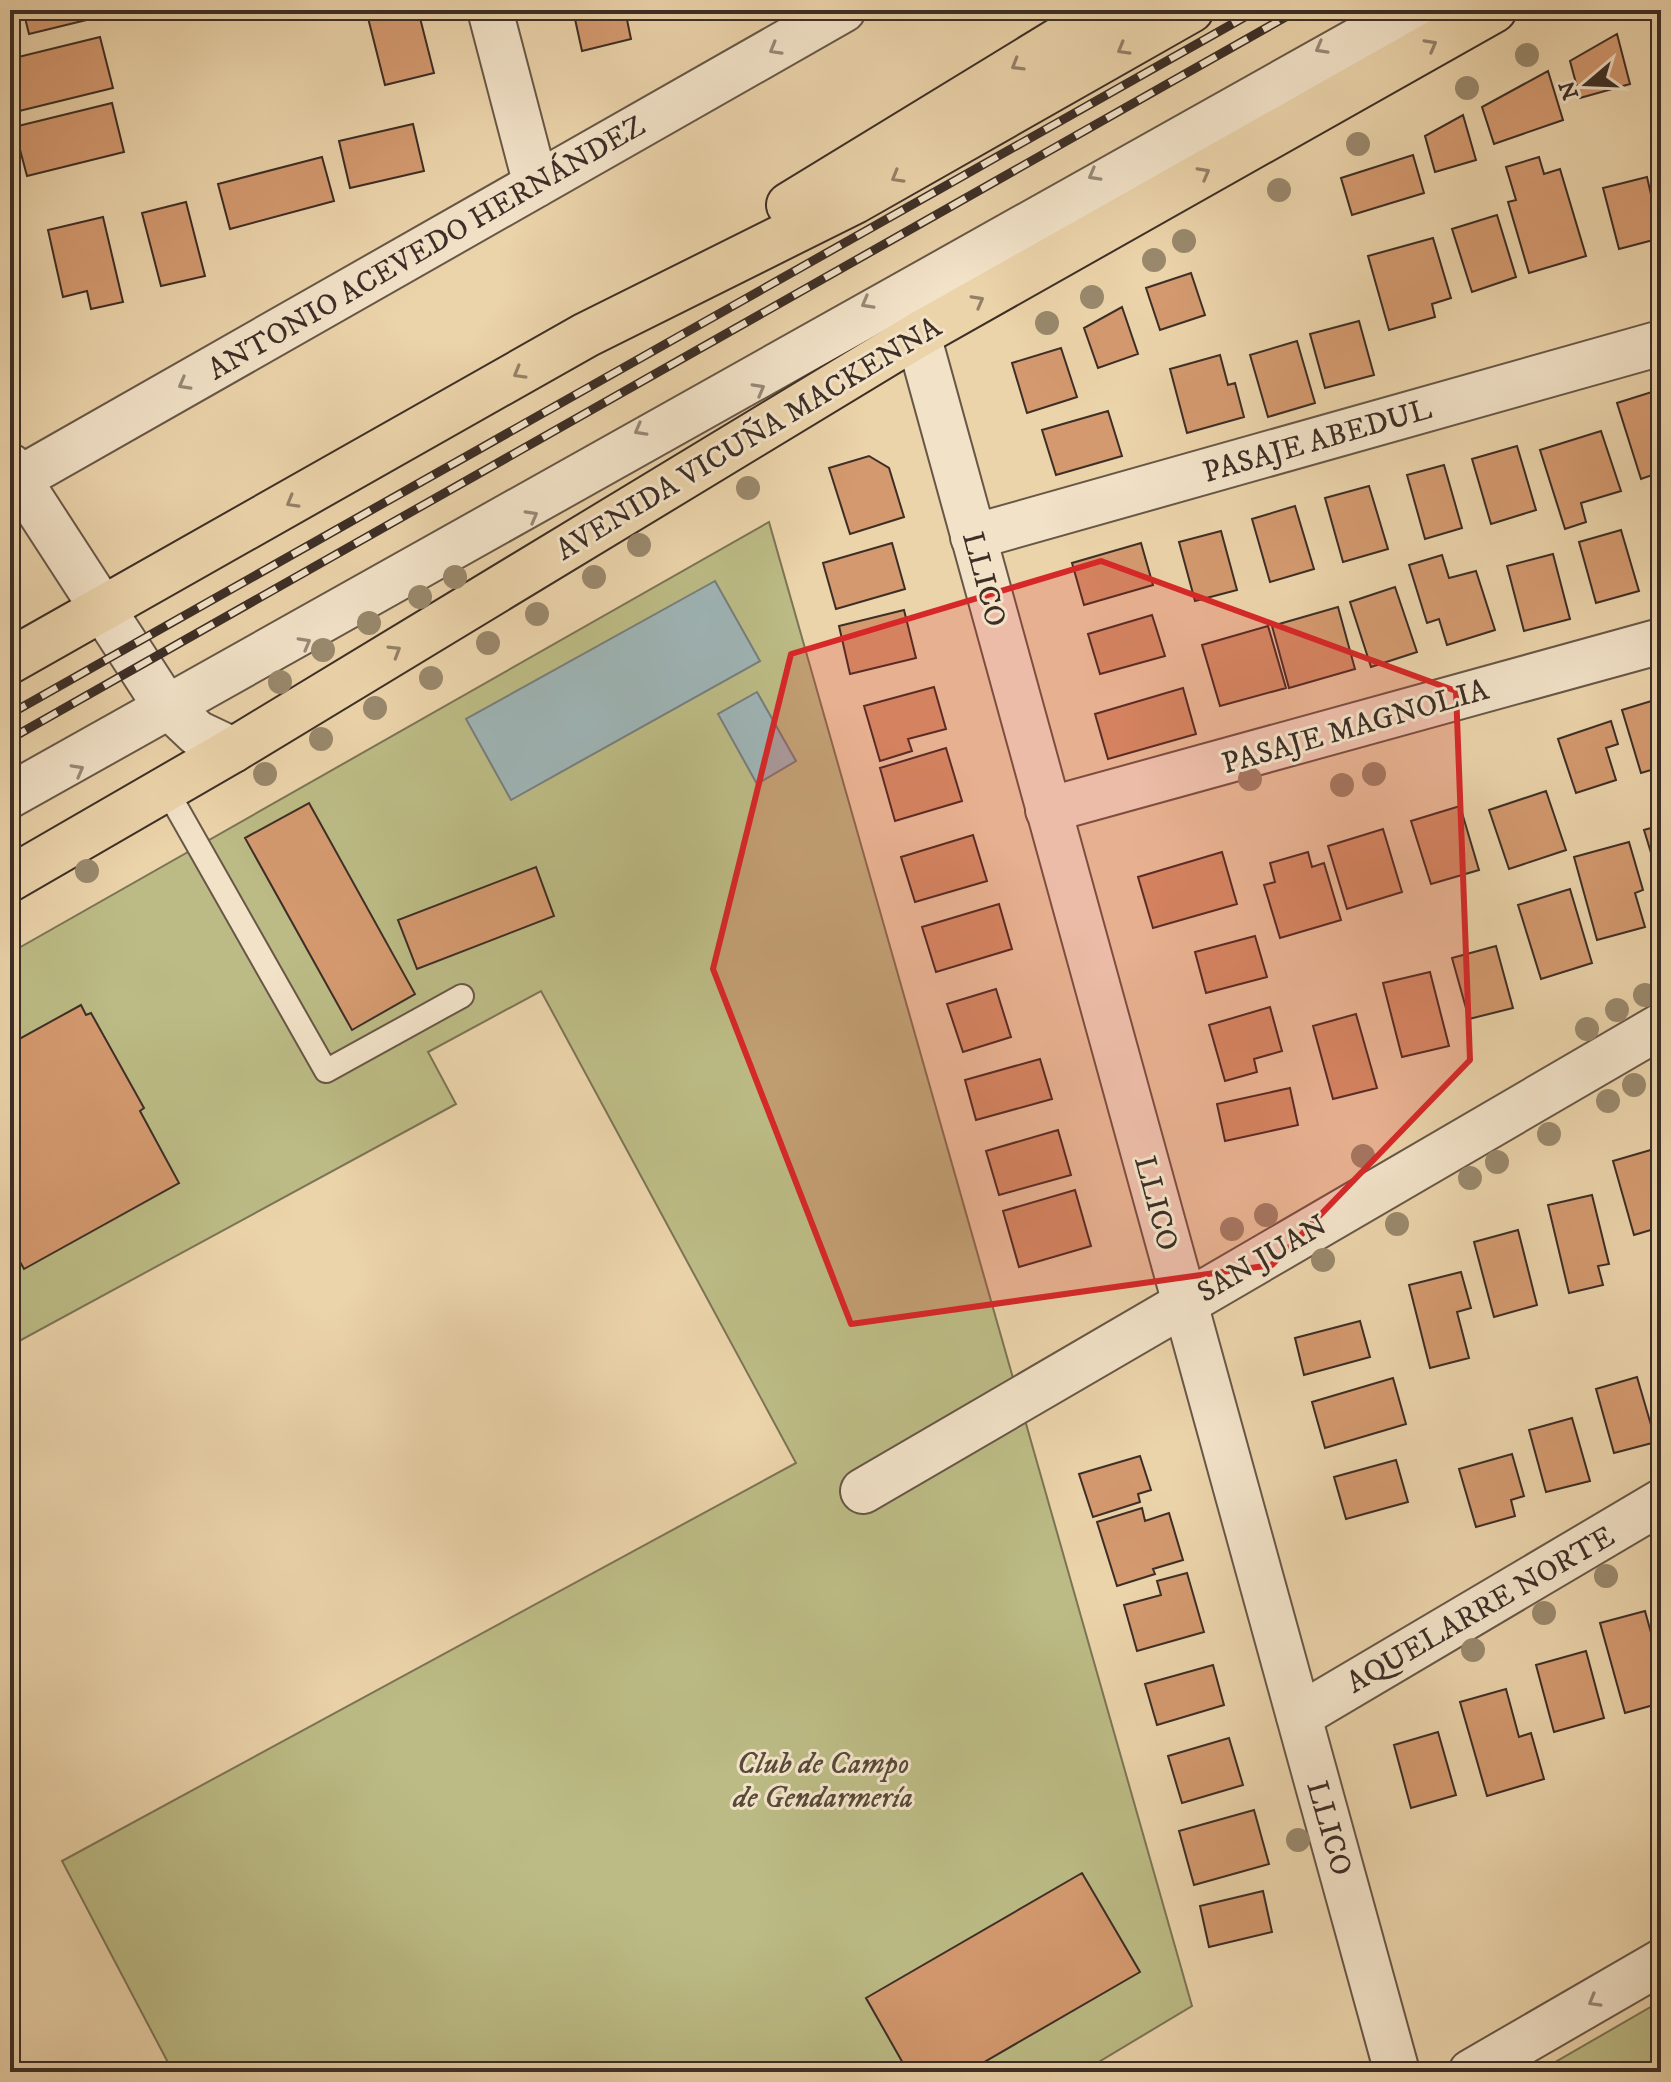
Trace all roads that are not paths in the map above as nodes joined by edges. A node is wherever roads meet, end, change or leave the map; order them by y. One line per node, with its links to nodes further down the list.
1 (490, 10): 8 (street)
2 (843, 10): 8 (street, ANTONIO ACEVEDO HERNÁNDEZ, one-way to 8)
3 (1108, 10): 9 (main road, one-way to 9)
4 (1191, 10): 9 (main road, one-way to 9)
5 (1389, 10): 17 (lane, one-way to 17)
6 (1433, 10): 17 (lane, one-way to 6)
7 (1494, 10): 10 (main road, AVENIDA VICUÑA MACKENNA, one-way to 7)
8 (536, 185): 12 (street, ANTONIO ACEVEDO HERNÁNDEZ, one-way to 12)
9 (586, 335): 14 (main road, one-way to 14)
10 (918, 335): 13 (street, LLICO); 18 (main road, AVENIDA VICUÑA MACKENNA, one-way to 10)
11 (1661, 343): 13 (street, PASAJE ABEDUL)
12 (12, 477): 14 (street)
13 (973, 537): 22 (street, LLICO)
14 (101, 610): 16 (main road); 17 (street)
15 (1661, 641): 22 (street, PASAJE MAGNOLIA)
16 (10, 661)
17 (170, 707): 18 (street); 19 (lane); 21 (lane, one-way to 17)
18 (233, 750): 20 (main road, AVENIDA VICUÑA MACKENNA)
19 (10, 783)
20 (166, 789): 23 (main road, AVENIDA VICUÑA MACKENNA); 24 (lane)
21 (10, 808)
22 (1048, 810): 26 (street, LLICO)
23 (10, 879)
24 (462, 996)
25 (1661, 1026): 26 (street, SAN JUAN)
26 (1185, 1302): 27 (street, SAN JUAN); 29 (street, LLICO)
27 (863, 1491)
28 (1661, 1502): 29 (street, AQUELARRE NORTE)
29 (1299, 1716): 31 (street, LLICO)
30 (1661, 1962): 32 (street, one-way to 32)
31 (1397, 2072)
32 (1471, 2072)

